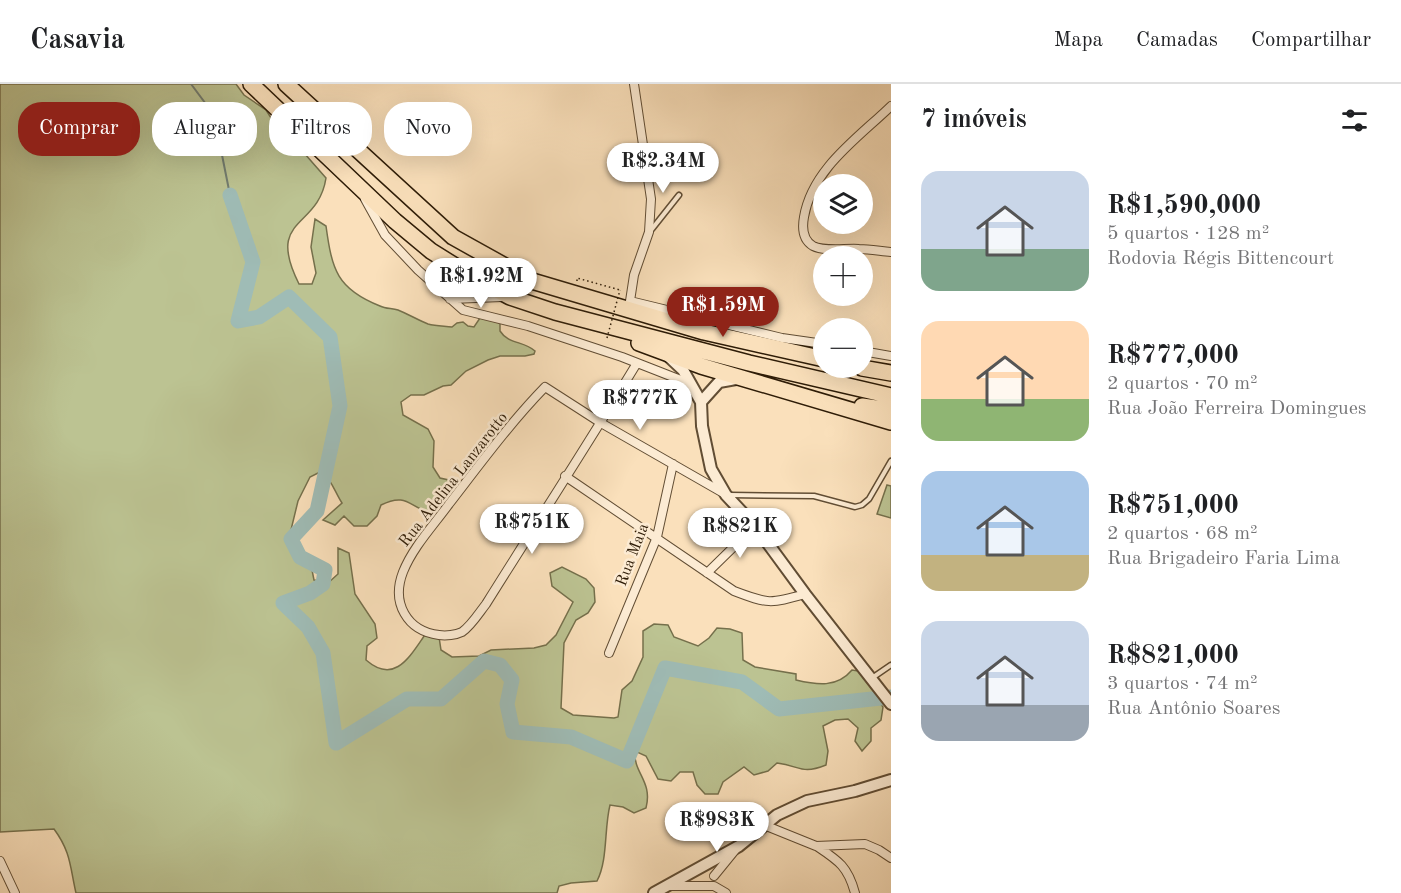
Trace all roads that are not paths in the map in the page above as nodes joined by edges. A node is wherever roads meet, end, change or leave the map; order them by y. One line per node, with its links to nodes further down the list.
1 (251, 84): 5 (highway)
2 (286, 84): 7 (highway)
3 (634, 84): 8 (street)
4 (891, 106): 9 (street)
5 (359, 188): 11 (highway); 12 (street)
6 (679, 195): 8 (lane)
7 (420, 207): 10 (highway); 15 (highway)
8 (649, 232): 10 (street)
9 (891, 252)
10 (625, 296): 14 (street)
11 (510, 297): 12 (street); 13 (highway)
12 (450, 299): 22 (street)
13 (555, 312): 17 (highway); 28 (highway)
14 (813, 342)
15 (770, 348): 16 (highway); 20 (highway)
16 (813, 350)
17 (663, 352): 26 (highway); 27 (street)
18 (873, 353): 19 (street)
19 (891, 356)
20 (813, 357)
21 (873, 361): 23 (highway)
22 (637, 363): 27 (street); 33 (street)
23 (891, 364)
24 (873, 370): 25 (highway)
25 (891, 373)
26 (751, 381): 29 (highway); 30 (street)
27 (692, 385): 30 (street)
28 (891, 396)
29 (808, 399): 31 (highway); 32 (highway)
30 (701, 402): 37 (street)
31 (891, 410)
32 (891, 422)
33 (601, 423): 35 (street); 36 (street); 36 (street, Rua Adelina Lanzarotto)
34 (891, 461): 37 (lane)
35 (673, 464): 37 (street); 39 (street, Rua Maia)
36 (565, 476): 39 (street)
37 (726, 495): 38 (street)
38 (755, 526): 40 (street); 41 (street)
39 (657, 537): 40 (street); 42 (street, Rua Maia)
40 (707, 573): 41 (street)
41 (805, 594): 44 (street)
42 (609, 653)
43 (891, 665): 44 (lane)
44 (874, 681): 45 (street)
45 (891, 704)
46 (891, 780): 47 (street)
47 (764, 825): 48 (street); 49 (street)
48 (739, 846): 52 (street); 53 (street)
49 (816, 846): 50 (street); 59 (street)
50 (891, 858)
51 (0, 861): 56 (street)
52 (702, 866): 53 (street); 54 (street)
53 (714, 876): 55 (street)
54 (667, 886): 55 (street); 57 (street)
55 (714, 889): 58 (street)
56 (15, 893)
57 (654, 893)
58 (726, 893)
59 (855, 893)

